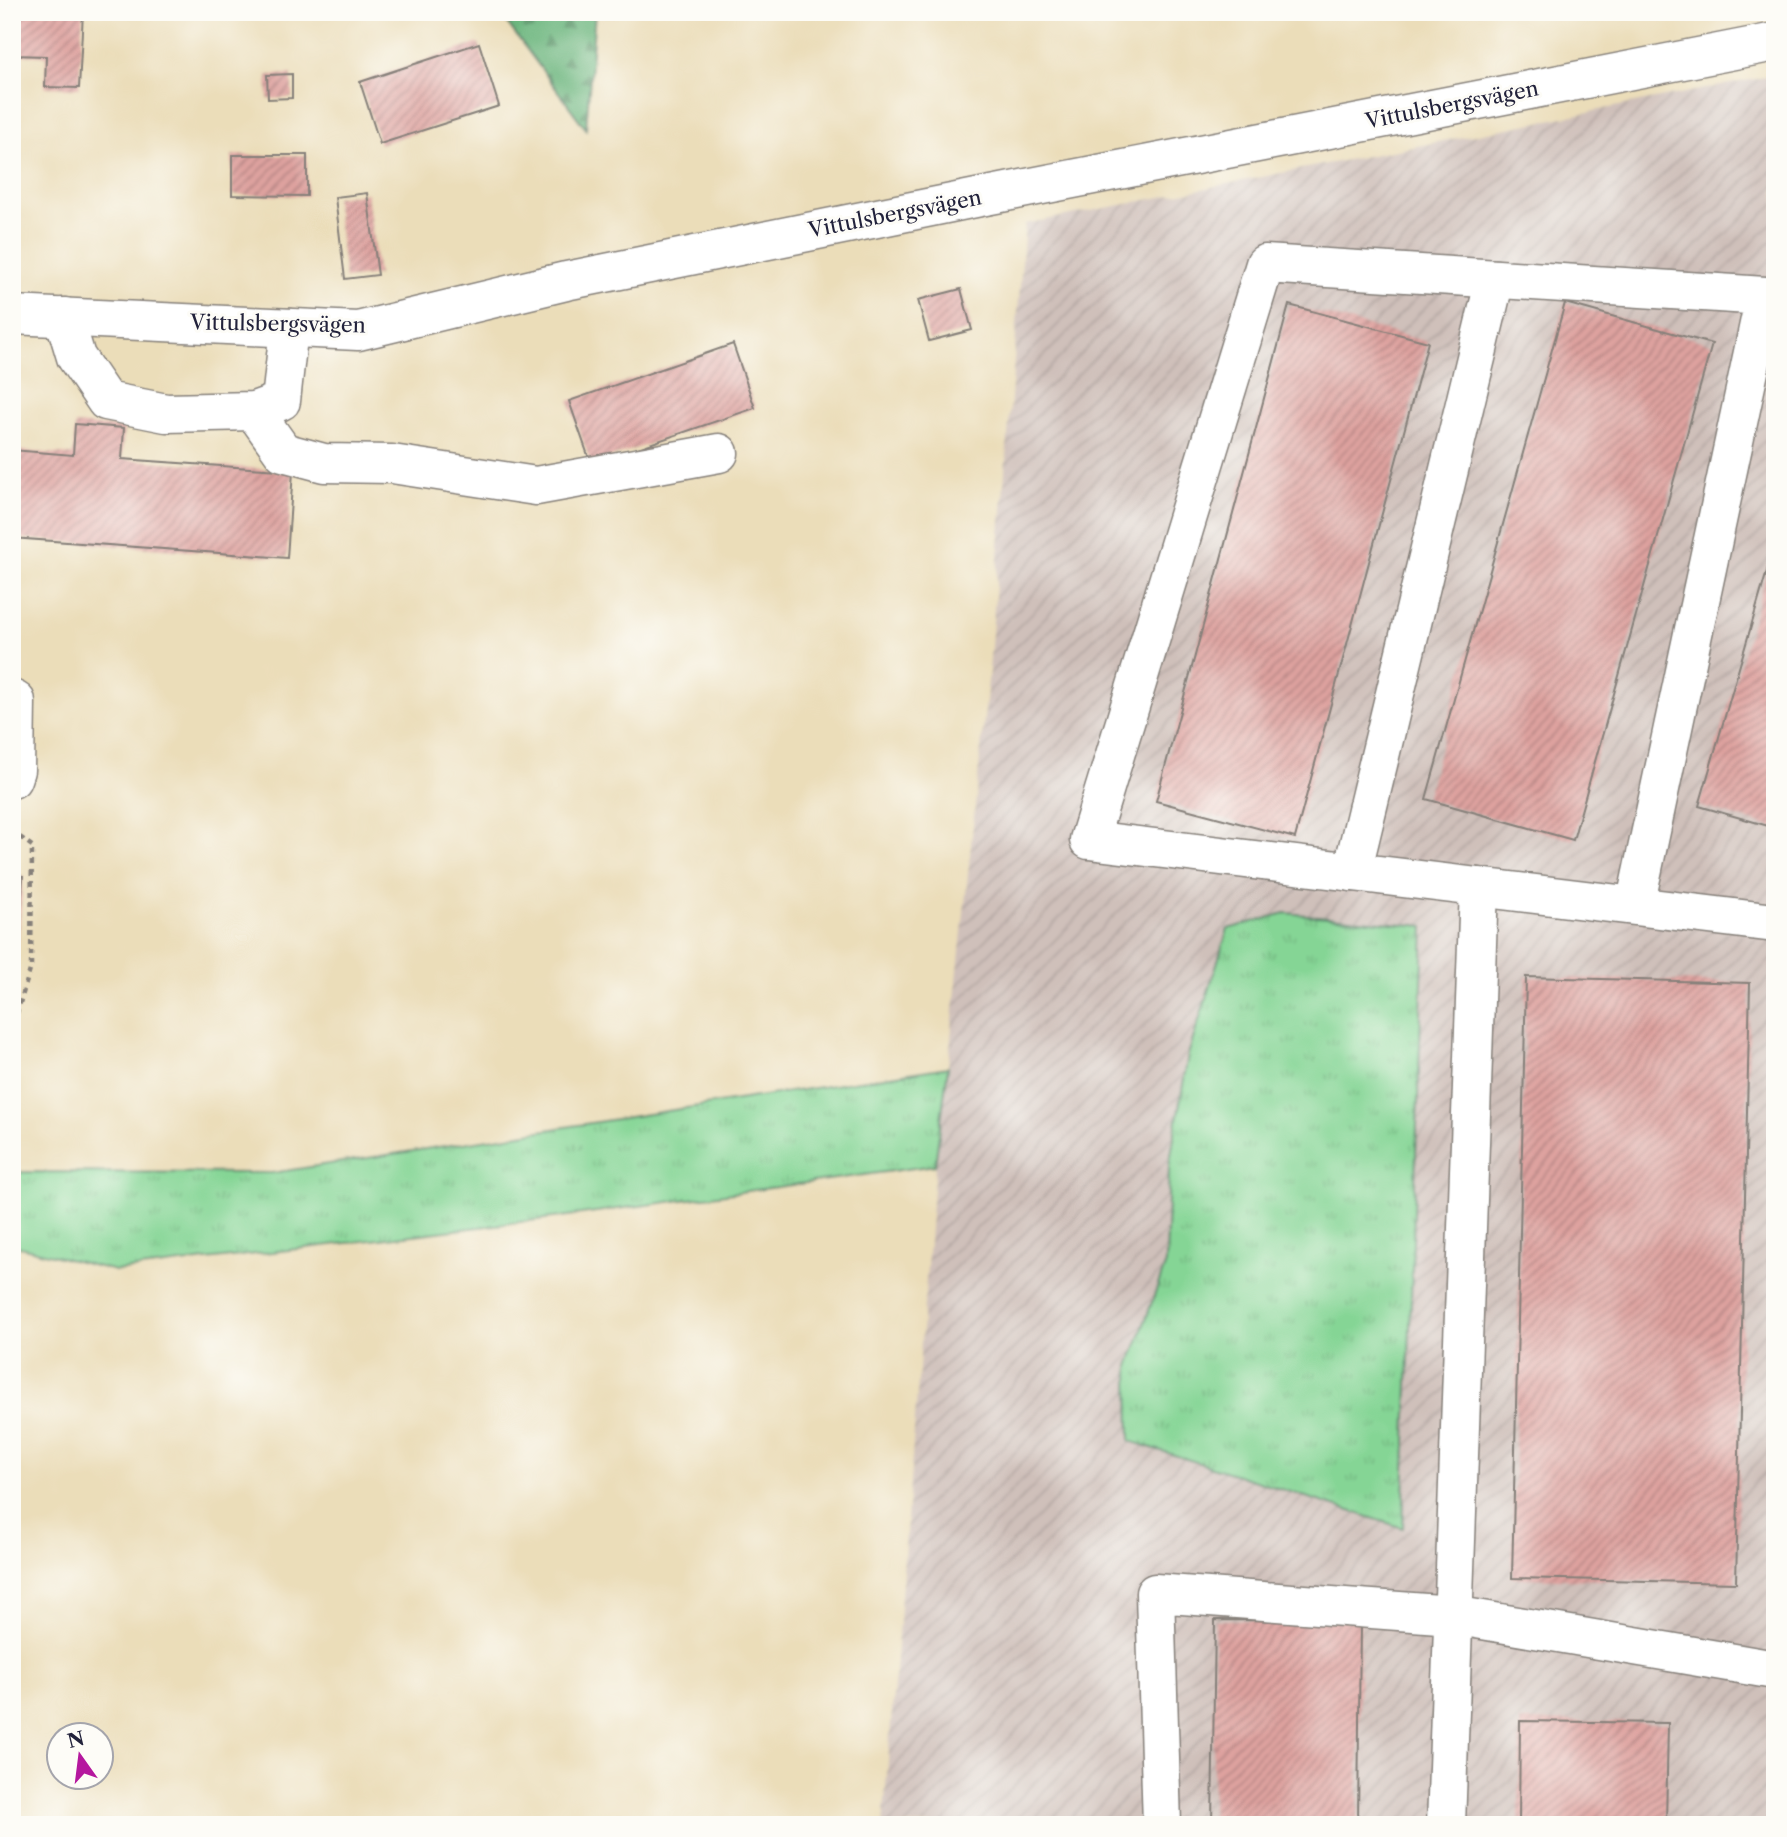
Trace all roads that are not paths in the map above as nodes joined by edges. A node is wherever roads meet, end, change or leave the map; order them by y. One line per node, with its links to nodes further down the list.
1 (1775, 42): 5 (street, Vittulsbergsvägen)
2 (1495, 279): 10 (street); 10 (street); 12 (street)
3 (12, 315): 4 (street, Vittulsbergsvägen)
4 (64, 317): 5 (street, Vittulsbergsvägen); 6 (street)
5 (289, 328): 6 (street)
6 (254, 411): 7 (street)
7 (719, 453)
8 (12, 699): 9 (street)
9 (12, 779)
10 (1352, 872): 11 (street)
11 (1479, 887): 12 (street); 14 (street)
12 (1634, 906): 13 (street)
13 (1775, 923)
14 (1453, 1615): 15 (street); 16 (street); 17 (street)
15 (1775, 1670)
16 (1162, 1825)
17 (1446, 1825)

